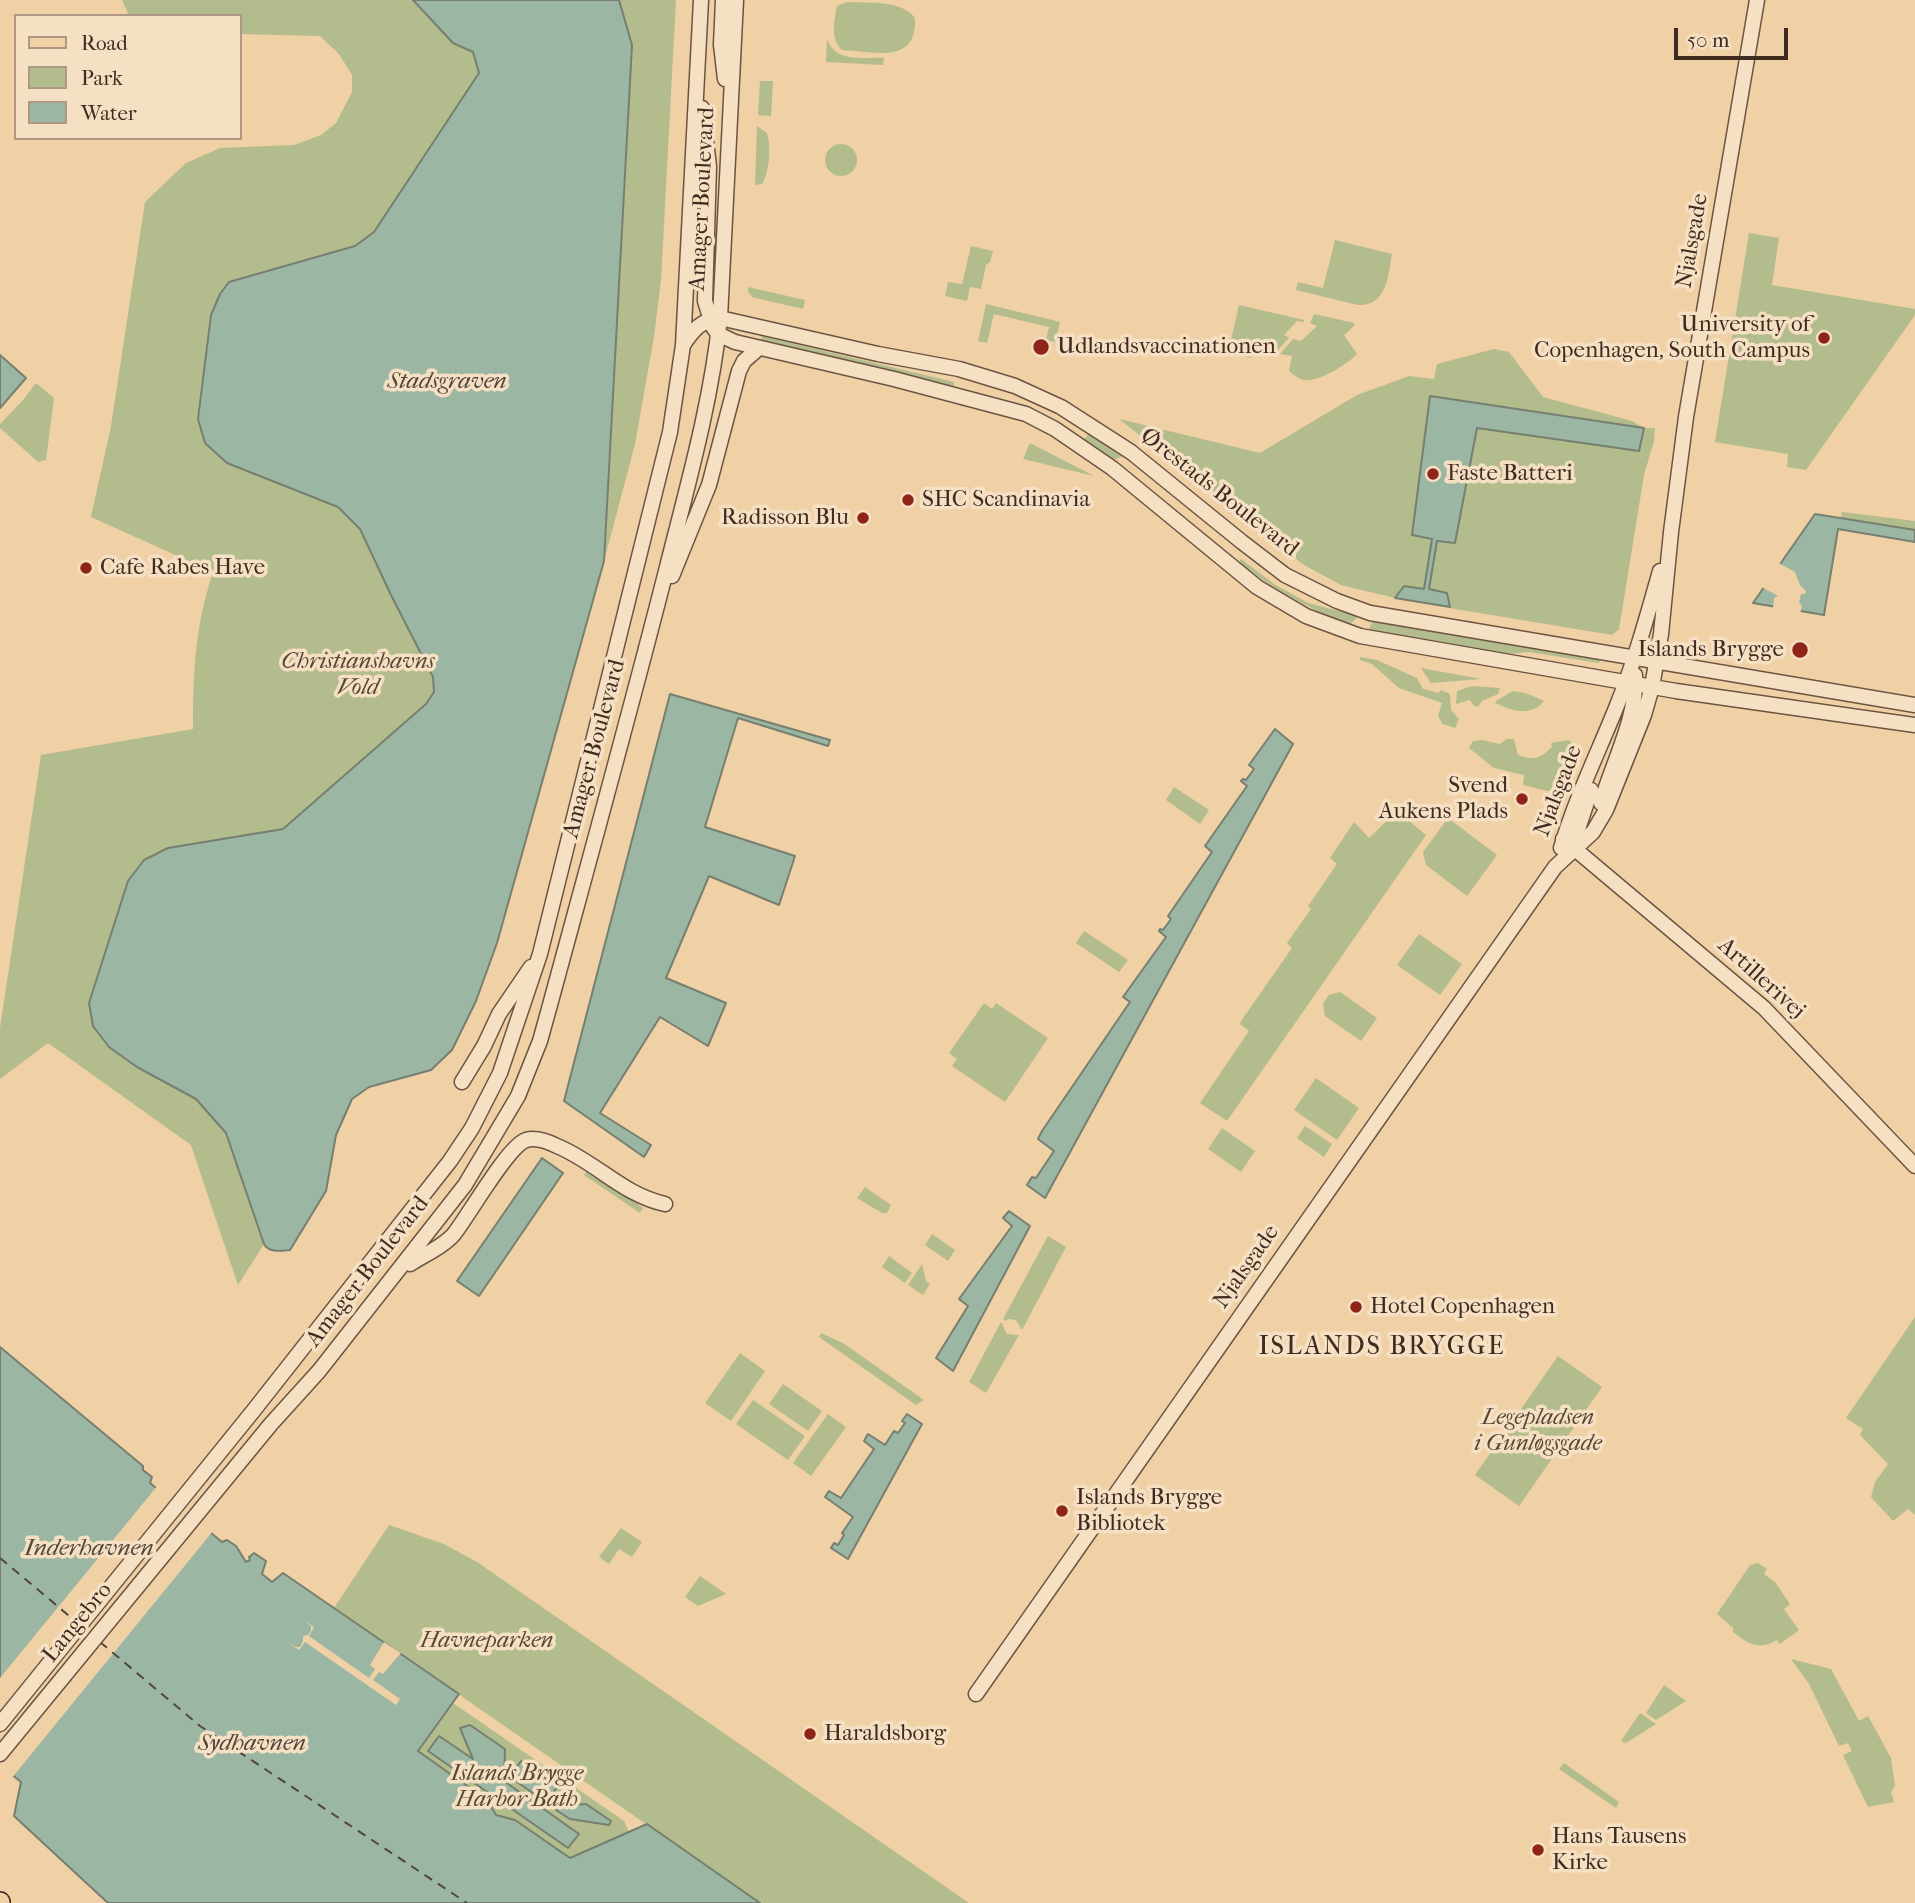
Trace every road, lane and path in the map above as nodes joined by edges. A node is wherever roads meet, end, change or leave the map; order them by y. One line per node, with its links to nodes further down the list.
1 (701, 0): 5 (street, Amager Boulevard)
2 (723, 0): 6 (street)
3 (736, 0): 6 (street, Amager Boulevard)
4 (1757, 0): 11 (street, Njalsgade)
5 (697, 71): 7 (street); 9 (street, Amager Boulevard)
6 (731, 118): 7 (street, Amager Boulevard)
7 (715, 318): 8 (street, Amager Boulevard); 9 (street); 13 (street, Ørestads Boulevard)
8 (718, 334): 10 (street, Ørestads Boulevard); 12 (street, Amager Boulevard)
9 (683, 345): 21 (street, Amager Boulevard)
10 (759, 348): 12 (street); 15 (street, Ørestads Boulevard)
11 (1671, 532): 13 (street, Njalsgade); 14 (street, Njalsgade)
12 (654, 617): 23 (street, Amager Boulevard)
13 (1629, 660): 14 (street, Ørestads Boulevard); 15 (street, Njalsgade)
14 (1656, 661): 16 (street, Njalsgade); 17 (street, Ørestads Boulevard)
15 (1630, 683): 16 (street, Ørestads Boulevard); 19 (street); 20 (street, Njalsgade)
16 (1652, 687): 18 (street, Ørestads Boulevard); 19 (street, Njalsgade)
17 (1915, 705)
18 (1915, 725)
19 (1593, 832): 20 (street, Njalsgade)
20 (1569, 844): 25 (street, Artillerivej); 30 (street, Njalsgade)
21 (540, 954): 22 (street); 24 (street, Amager Boulevard)
22 (462, 1082)
23 (518, 1096): 24 (street); 27 (street, Amager Boulevard)
24 (484, 1107): 28 (street, Amager Boulevard)
25 (1915, 1166)
26 (666, 1204): 27 (street)
27 (400, 1270): 29 (street, Amager Boulevard)
28 (254, 1410): 31 (street, Langebro)
29 (271, 1424): 32 (street, Langebro)
30 (975, 1694)
31 (0, 1724)
32 (0, 1754)

